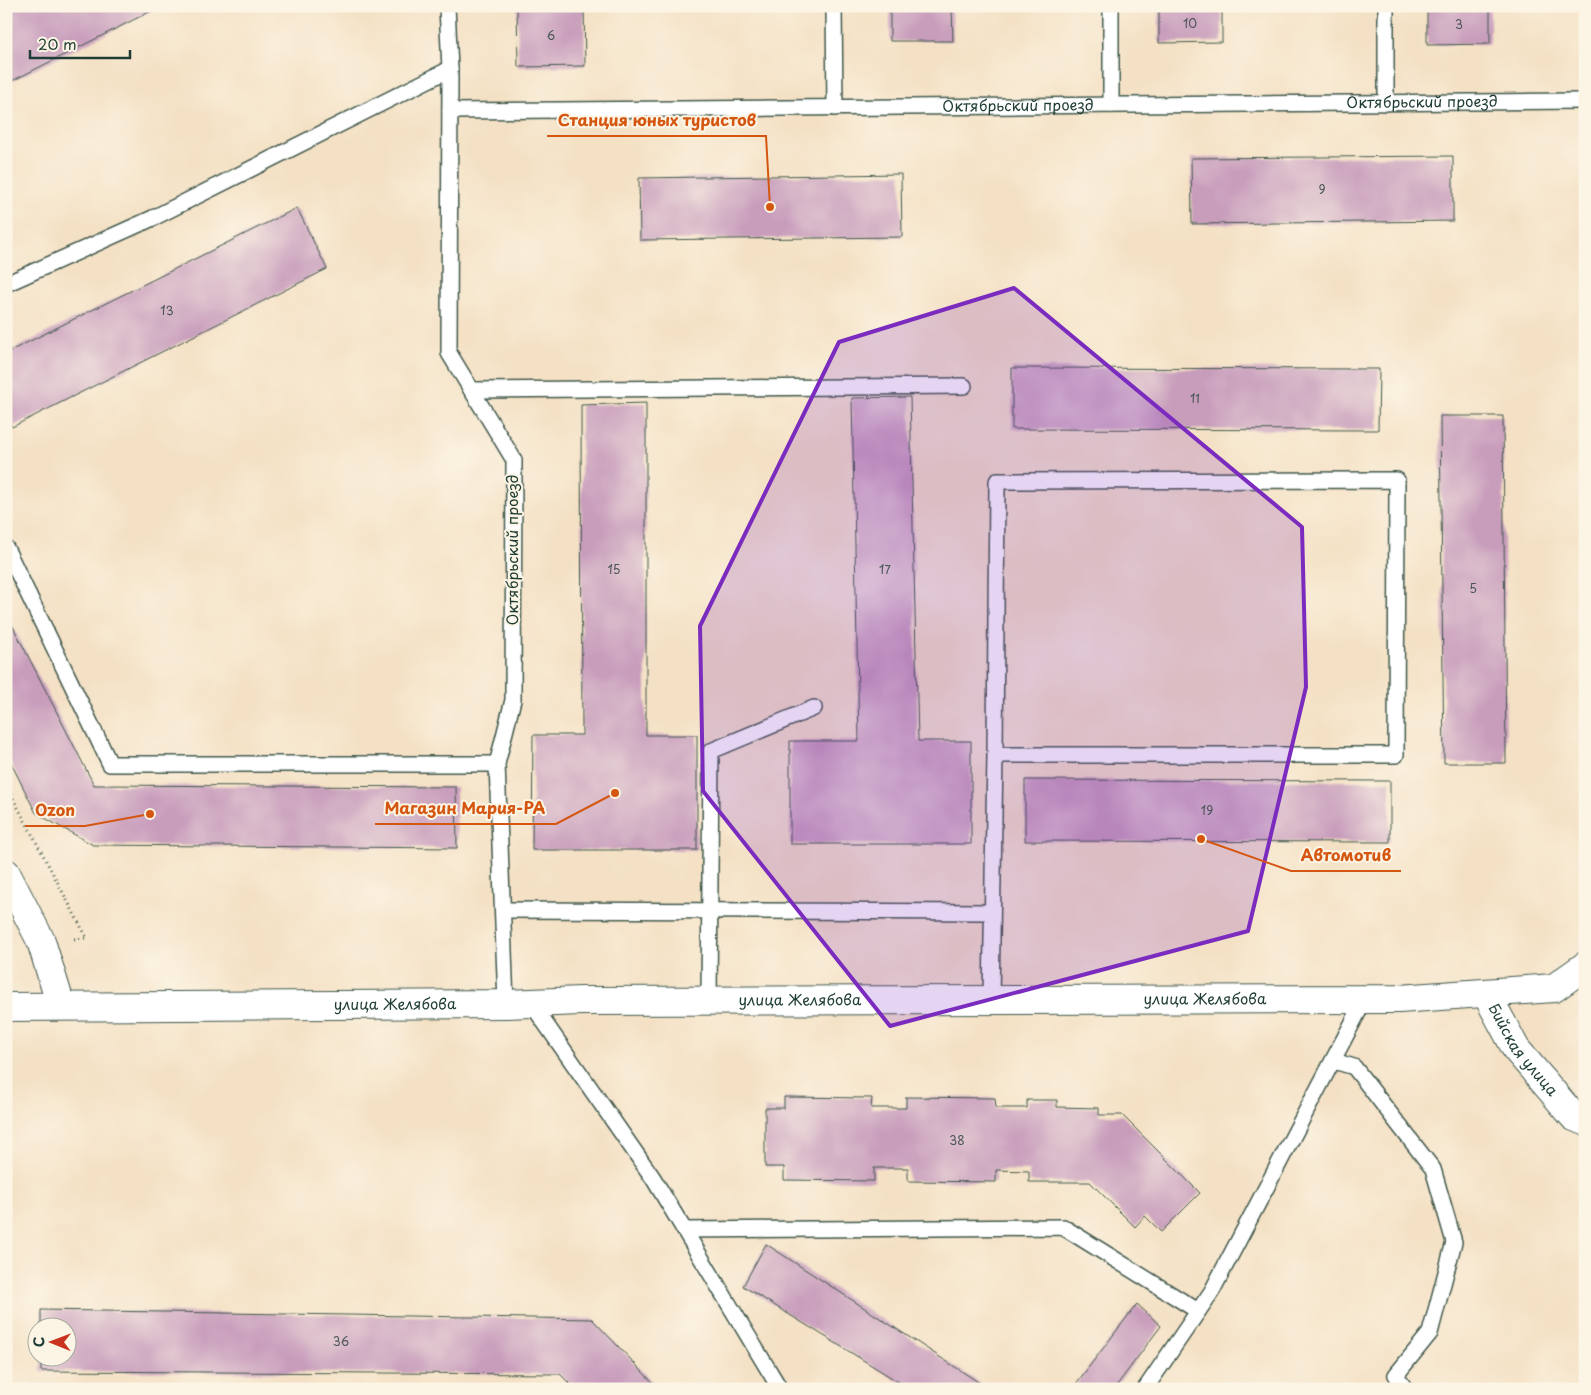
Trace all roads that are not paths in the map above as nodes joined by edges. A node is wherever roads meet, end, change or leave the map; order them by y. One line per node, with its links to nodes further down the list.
1 (447, 6): 5 (lane, Октябрьский проезд)
2 (834, 6): 9 (lane)
3 (1111, 6): 8 (lane)
4 (1386, 6): 7 (lane)
5 (450, 69): 10 (lane, Октябрьский проезд); 11 (lane)
6 (1585, 101): 7 (lane, Октябрьский проезд)
7 (1386, 103): 8 (lane, Октябрьский проезд)
8 (1111, 105): 9 (lane, Октябрьский проезд)
9 (835, 108): 10 (lane, Октябрьский проезд)
10 (450, 111): 13 (lane, Октябрьский проезд)
11 (6, 284)
12 (964, 386): 13 (lane)
13 (471, 390): 17 (lane, Октябрьский проезд)
14 (6, 548): 17 (lane)
15 (814, 708): 20 (lane)
16 (995, 755): 16 (lane); 21 (lane)
17 (497, 764): 19 (lane, Октябрьский проезд)
18 (6, 873): 28 (street)
19 (503, 910): 20 (lane); 27 (lane, Октябрьский проезд)
20 (711, 911): 21 (lane); 26 (lane)
21 (992, 912): 25 (lane)
22 (1585, 966): 23 (street, улица Желябова)
23 (1486, 993): 24 (street, улица Желябова); 31 (street, Бийская улица)
24 (1365, 999): 25 (street, улица Желябова); 30 (lane)
25 (991, 1000): 26 (street, улица Желябова)
26 (709, 1001): 27 (street, улица Желябова)
27 (519, 1004): 28 (street, улица Желябова); 32 (lane)
28 (61, 1006): 29 (street, улица Желябова)
29 (6, 1007)
30 (1334, 1061): 33 (lane); 36 (lane)
31 (1585, 1121)
32 (684, 1230): 33 (lane); 34 (lane)
33 (1198, 1311): 35 (lane)
34 (777, 1389)
35 (1145, 1389)
36 (1405, 1389)

